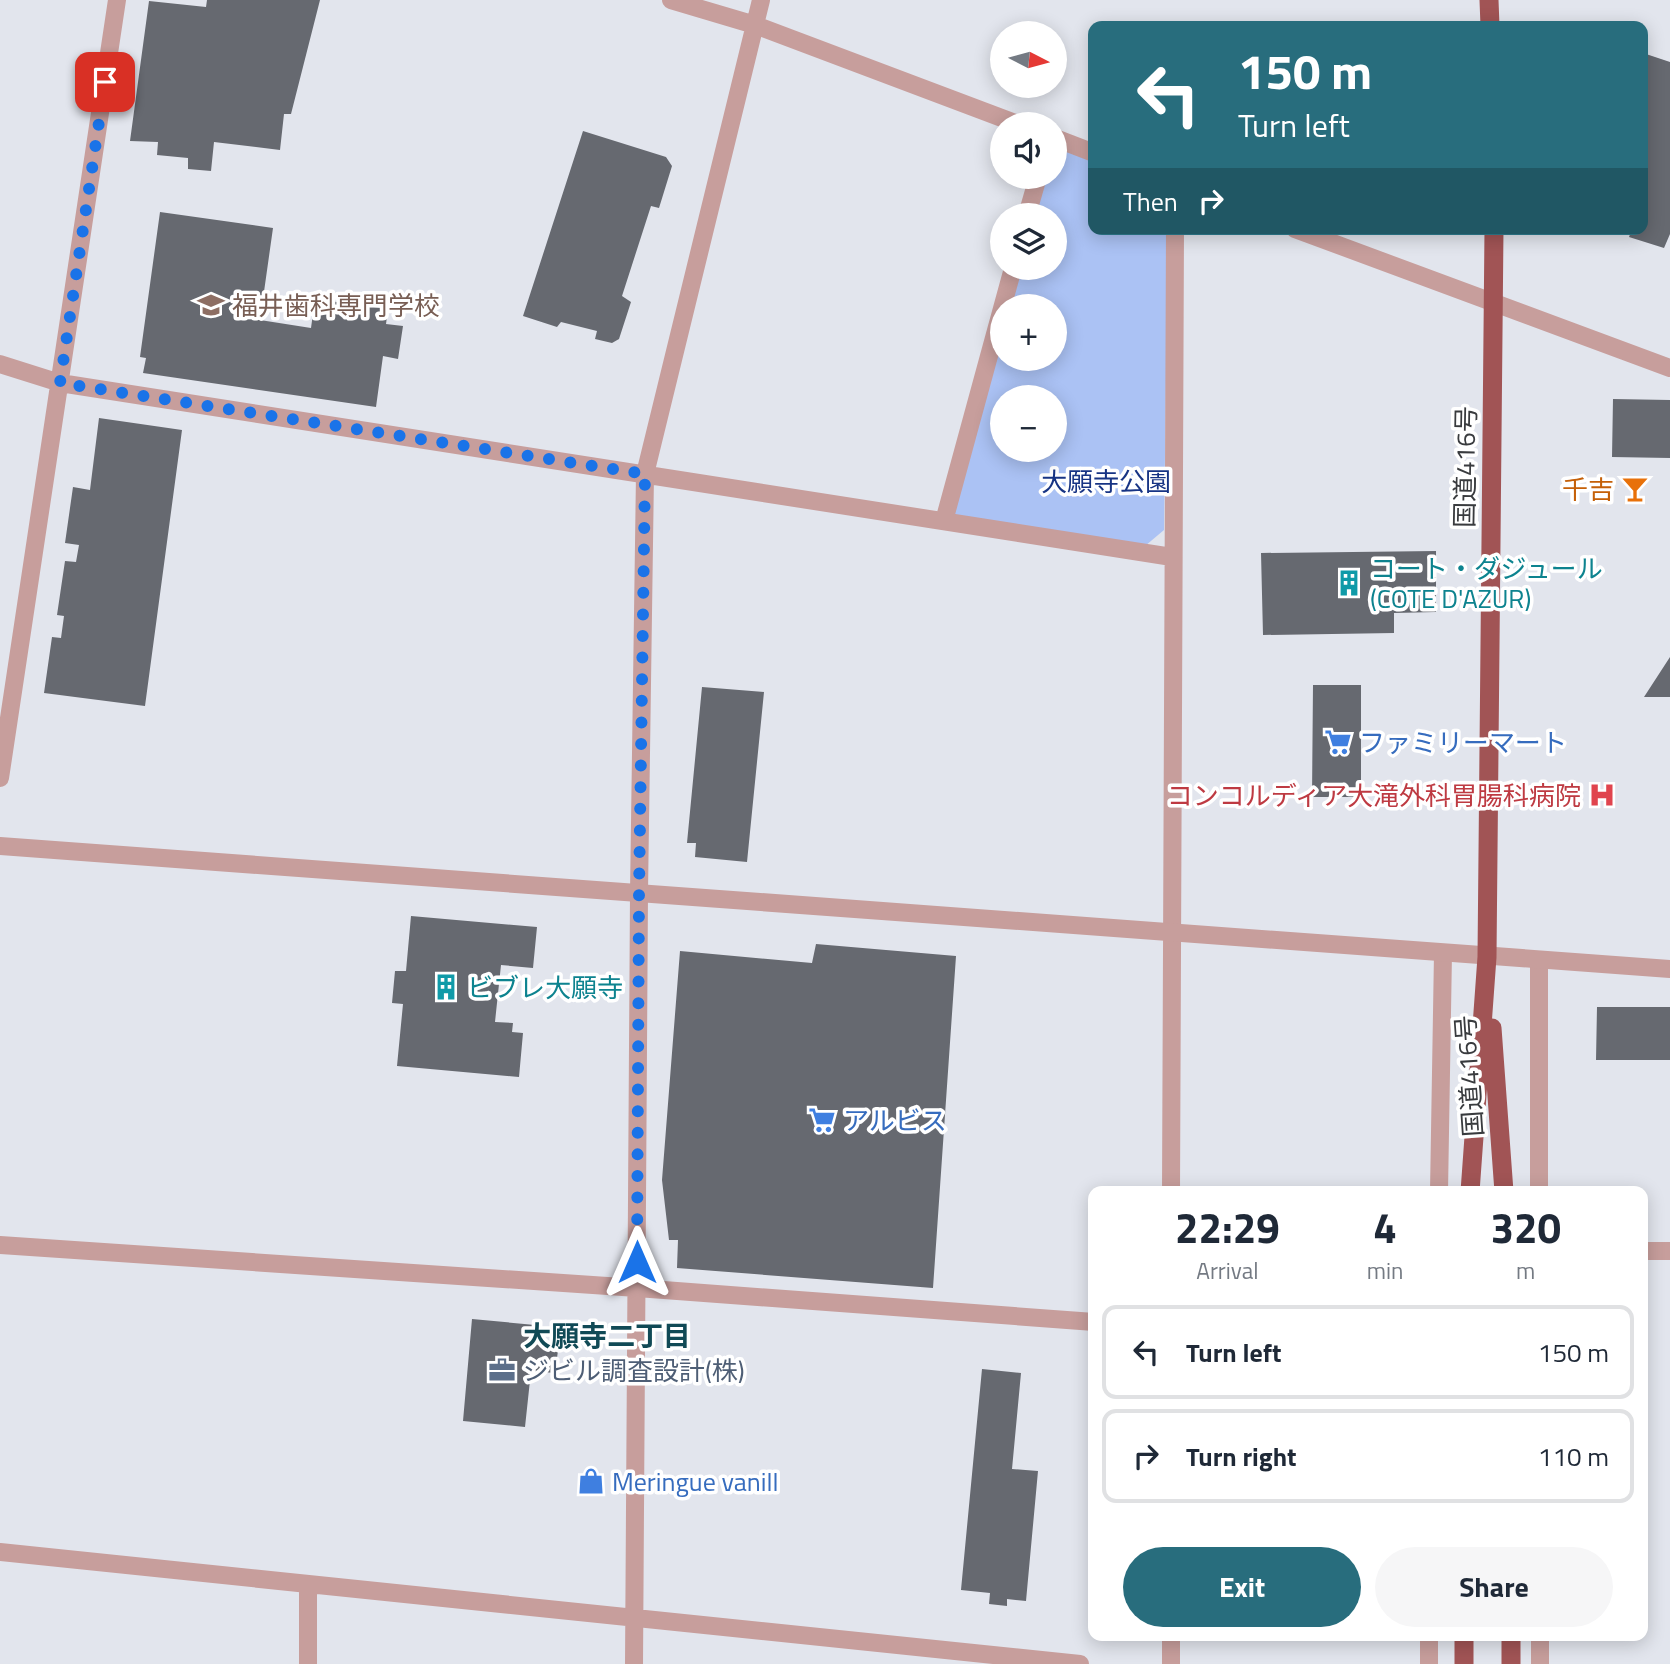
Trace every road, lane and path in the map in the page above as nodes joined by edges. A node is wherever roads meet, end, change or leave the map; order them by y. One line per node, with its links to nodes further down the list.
1 (117, 0): 17 (street)
2 (671, 0): 6 (street)
3 (761, 0): 6 (street)
4 (1489, 0): 5 (highway)
5 (1490, 21)
6 (755, 25): 7 (street); 18 (street)
7 (990, 113)
8 (1067, 143): 9 (street)
9 (1088, 151)
10 (1175, 235): 20 (street)
11 (1312, 235): 14 (street)
12 (1494, 235): 14 (highway, 国道416号)
13 (1010, 280): 19 (street)
14 (1493, 304): 16 (street); 26 (highway, 国道416号)
15 (0, 364): 17 (street)
16 (1670, 369)
17 (60, 383): 18 (street); 21 (street)
18 (645, 474): 19 (street); 23 (street)
19 (944, 521): 20 (street)
20 (1172, 557): 24 (street)
21 (0, 778)
22 (0, 846): 23 (street)
23 (639, 893): 24 (street); 37 (street)
24 (1171, 933): 25 (street); 29 (street)
25 (1444, 954): 26 (street); 30 (street)
26 (1487, 957): 27 (street); 31 (highway, 国道416号); 32 (highway, 国道416号)
27 (1539, 960): 28 (street); 33 (street)
28 (1670, 969)
29 (1171, 1186)
30 (1438, 1186)
31 (1471, 1186)
32 (1504, 1186)
33 (1539, 1186)
34 (0, 1245): 37 (street)
35 (1648, 1251): 36 (street)
36 (1670, 1251)
37 (637, 1289): 38 (street); 41 (street)
38 (1088, 1322)
39 (0, 1552): 40 (street)
40 (308, 1584): 41 (street); 48 (street)
41 (635, 1618): 47 (street); 49 (street)
42 (1171, 1641): 51 (street)
43 (1429, 1641): 52 (street)
44 (1464, 1641): 53 (highway)
45 (1511, 1641): 54 (highway)
46 (1540, 1641): 55 (street)
47 (919, 1656): 50 (street)
48 (307, 1664)
49 (634, 1664)
50 (1080, 1664)
51 (1171, 1664)
52 (1429, 1664)
53 (1464, 1664)
54 (1511, 1664)
55 (1540, 1664)

